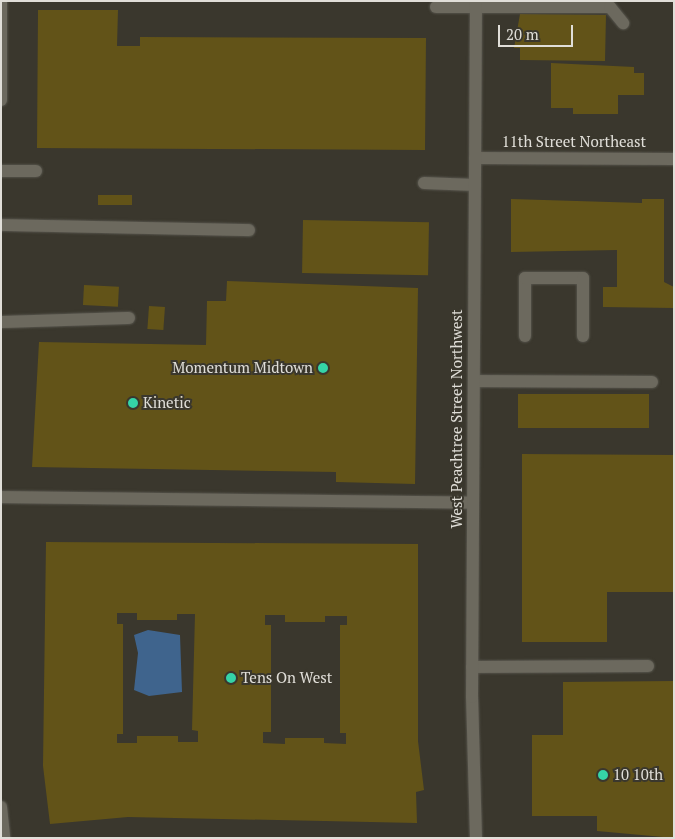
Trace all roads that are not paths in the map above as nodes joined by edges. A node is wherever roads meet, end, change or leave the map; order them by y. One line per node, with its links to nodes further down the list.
1 (1, 1): 5 (main road)
2 (476, 4): 3 (main road); 4 (main road); 6 (main road, West Peachtree Street Northwest)
3 (436, 7)
4 (622, 23)
5 (1, 100)
6 (475, 158): 7 (main road, 11th Street Northeast); 11 (main road, West Peachtree Street Northwest)
7 (674, 159)
8 (1, 170): 9 (main road)
9 (36, 170)
10 (424, 183): 11 (main road)
11 (475, 185): 18 (main road, West Peachtree Street Northwest)
12 (1, 225): 13 (main road)
13 (249, 230)
14 (129, 318): 15 (main road)
15 (1, 322)
16 (525, 336): 17 (main road)
17 (583, 336)
18 (474, 381): 19 (main road); 21 (main road, West Peachtree Street Northwest)
19 (652, 382)
20 (1, 497): 21 (main road)
21 (473, 504): 23 (main road, West Peachtree Street Northwest)
22 (648, 666): 23 (main road)
23 (472, 667): 26 (main road, West Peachtree Street Northwest)
24 (1, 807): 25 (main road)
25 (4, 838)
26 (476, 838)

